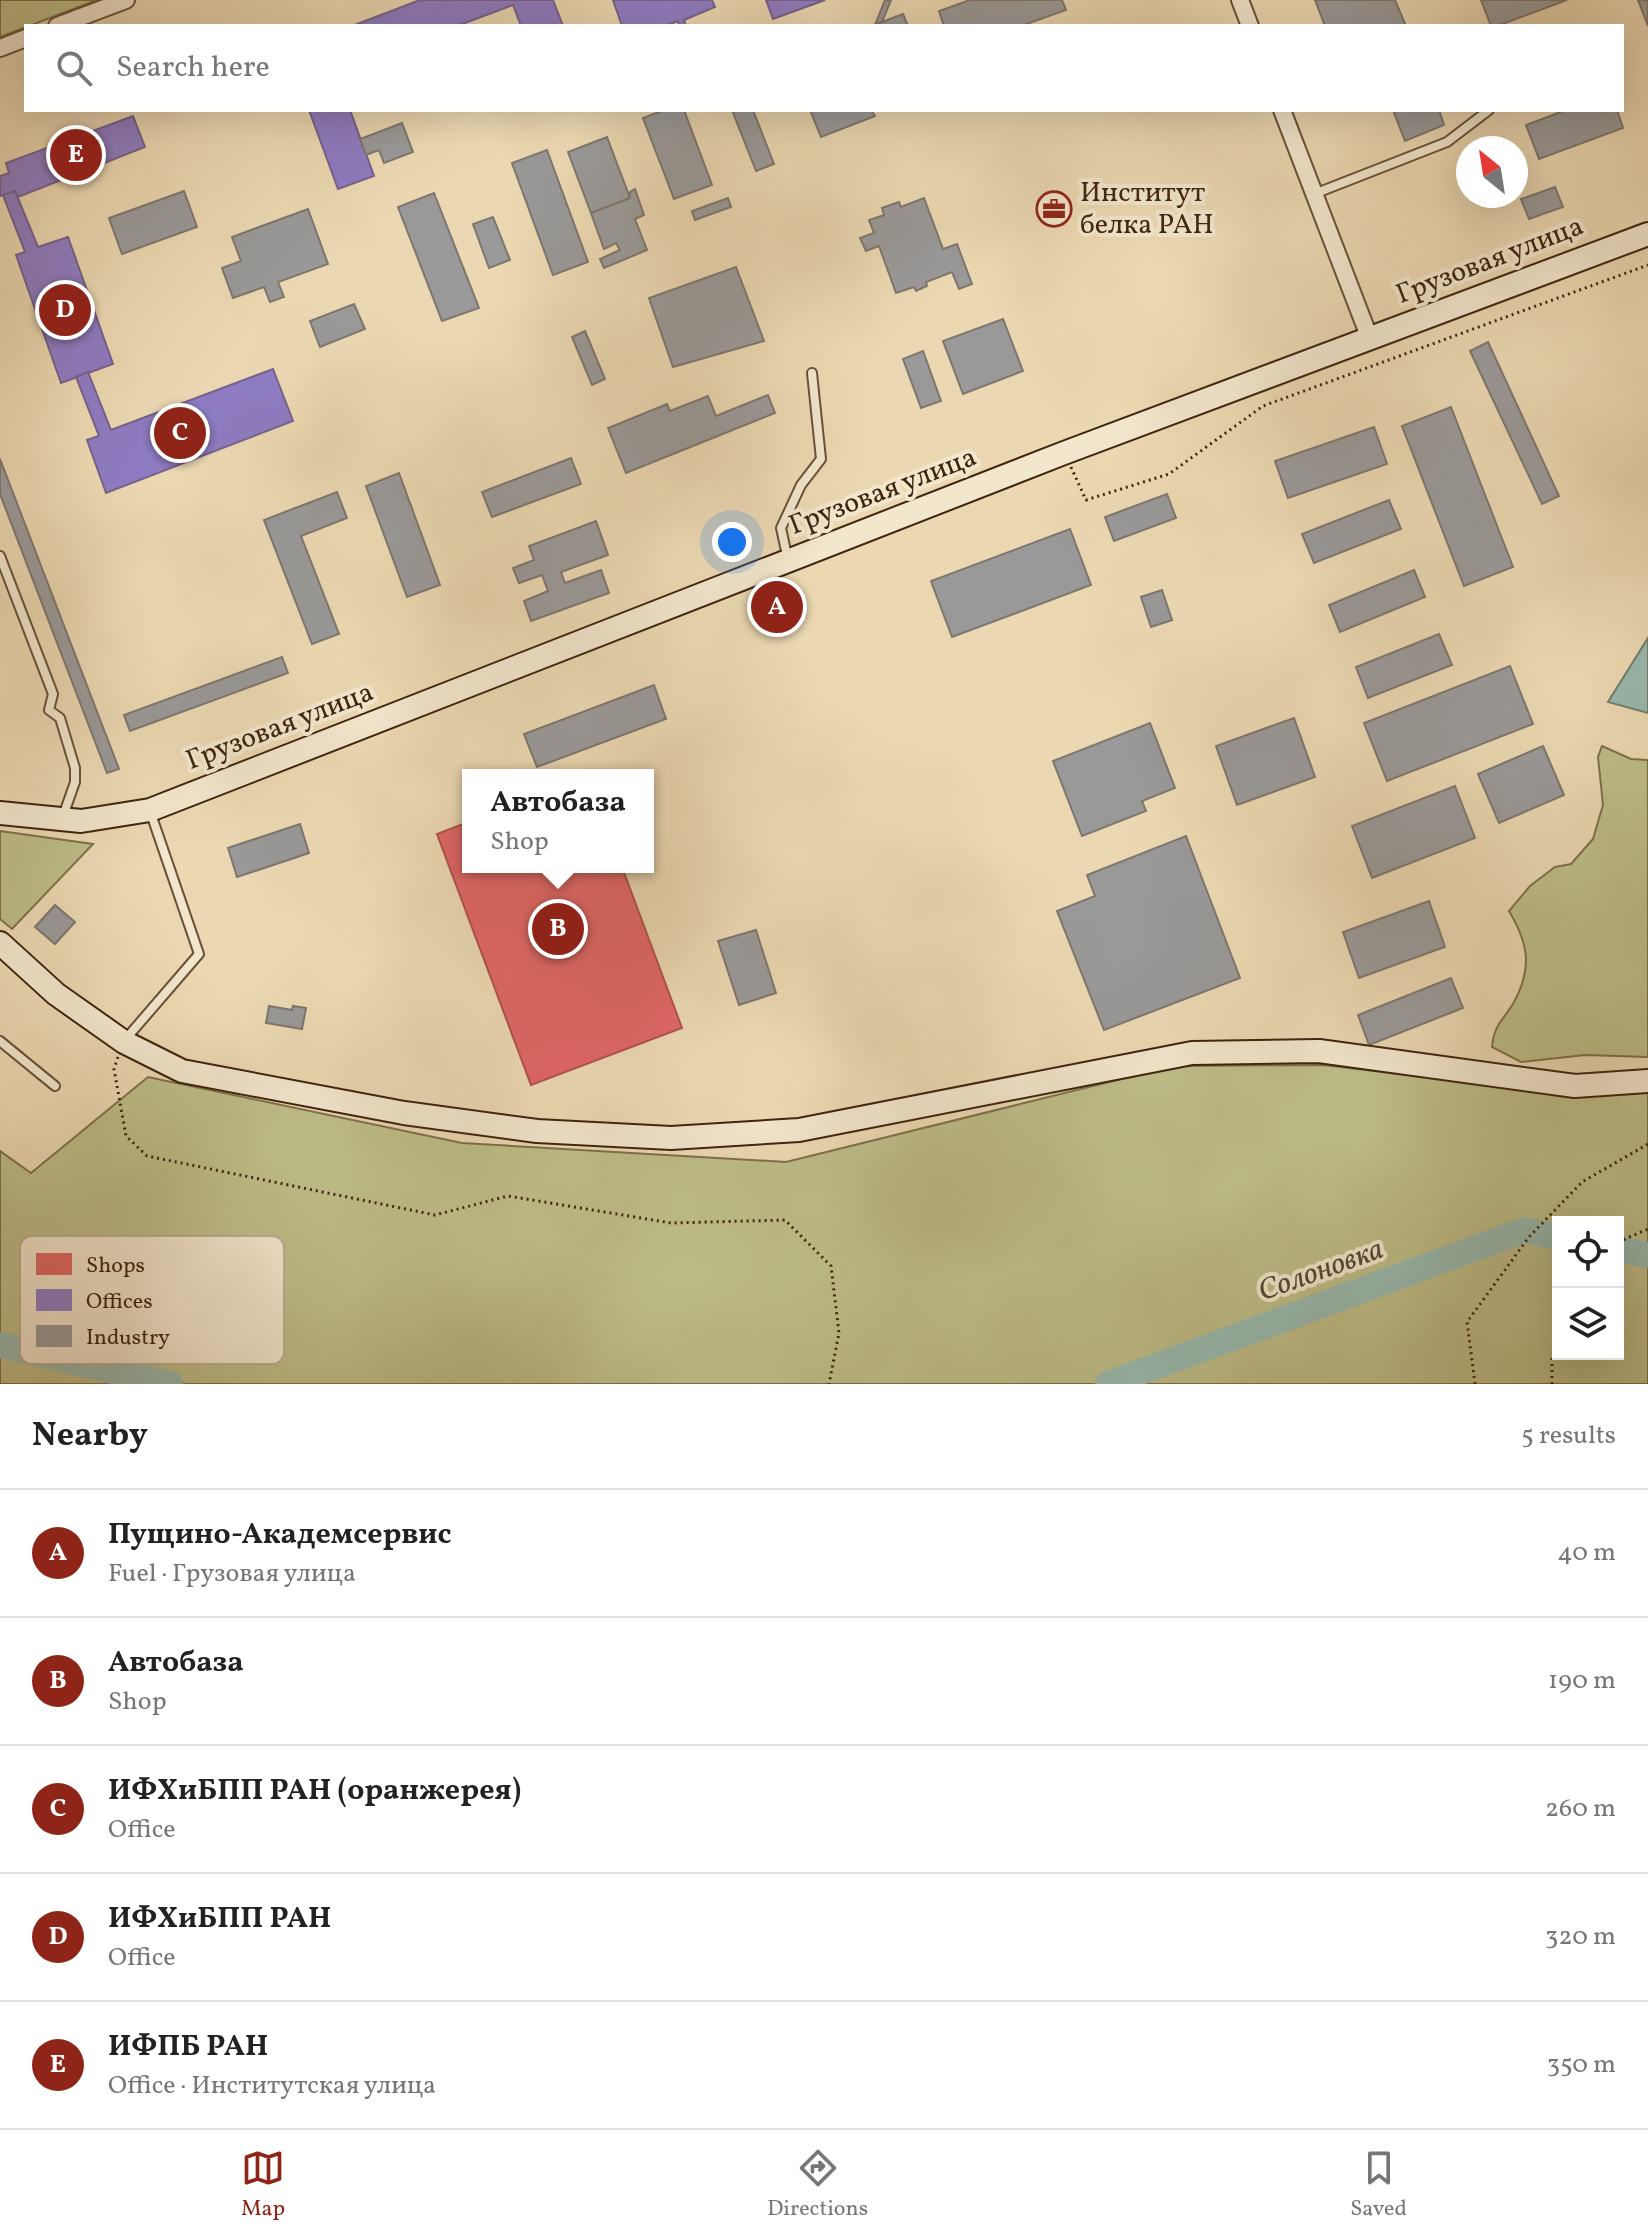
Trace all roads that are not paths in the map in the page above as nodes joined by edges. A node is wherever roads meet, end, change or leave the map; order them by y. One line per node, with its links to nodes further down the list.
1 (126, 0): 3 (street)
2 (1240, 0): 4 (street)
3 (62, 24)
4 (1249, 24)
5 (24, 39): 6 (street)
6 (0, 48)
7 (1283, 112): 9 (street)
8 (1486, 112): 9 (lane)
9 (1314, 194): 11 (street)
10 (1648, 234): 11 (street, Грузовая улица)
11 (1370, 339): 14 (street, Грузовая улица)
12 (812, 373): 14 (lane)
13 (0, 556): 17 (lane)
14 (789, 561): 15 (street, Грузовая улица)
15 (150, 810): 17 (street, Грузовая улица); 20 (lane)
16 (0, 813): 17 (street, Грузовая улица)
17 (62, 819)
18 (0, 943): 20 (street)
19 (0, 1041): 22 (lane)
20 (124, 1042): 21 (street)
21 (1648, 1081)
22 (55, 1086)

